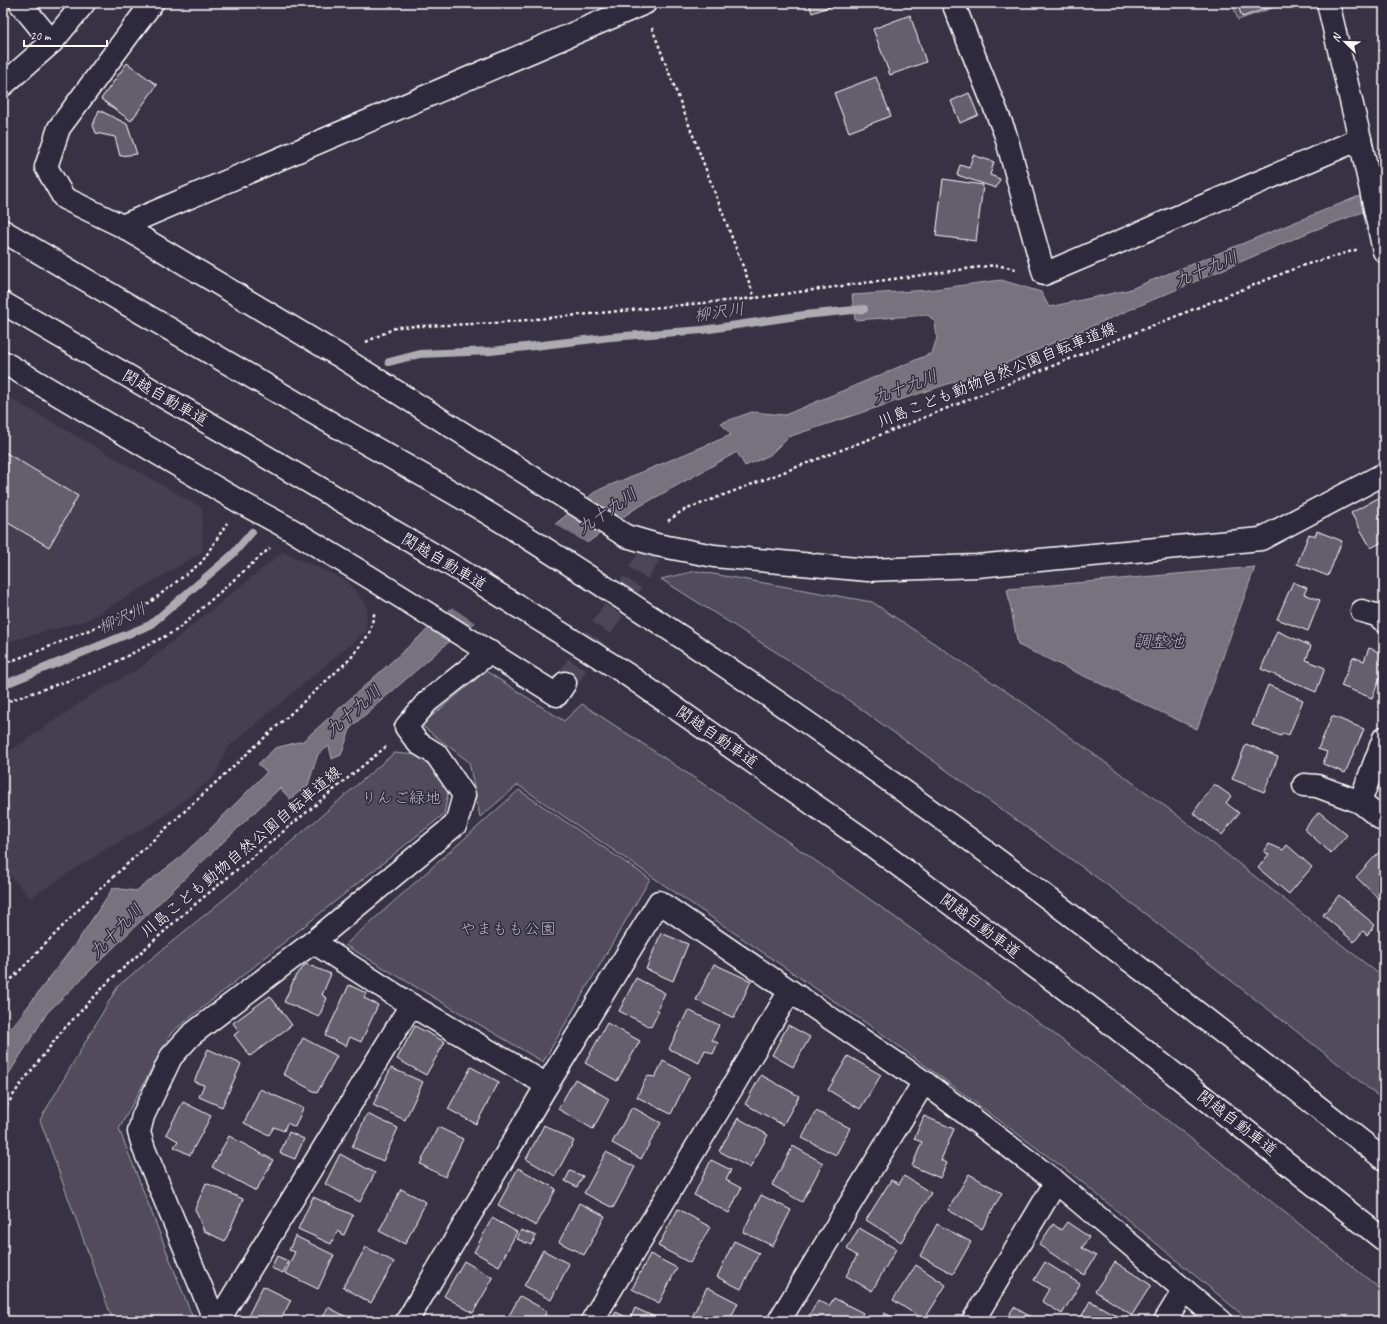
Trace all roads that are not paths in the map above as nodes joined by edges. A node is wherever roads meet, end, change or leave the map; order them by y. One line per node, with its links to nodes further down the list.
1 (20, 3): 7 (main road)
2 (84, 3): 7 (main road)
3 (152, 3): 10 (main road)
4 (644, 3): 10 (main road)
5 (953, 3): 9 (main road)
6 (1328, 3): 9 (main road)
7 (52, 42): 8 (main road)
8 (3, 85)
9 (1361, 144): 12 (main road)
10 (122, 226): 15 (main road)
11 (3, 231): 29 (main road)
12 (1374, 249)
13 (3, 303): 31 (main road, 関越自動車道)
14 (3, 362): 18 (main road)
15 (1384, 474)
16 (1362, 611): 17 (main road)
17 (1384, 621)
18 (490, 652): 19 (main road); 24 (main road)
19 (565, 683)
20 (1384, 738): 22 (main road)
21 (1304, 785): 22 (main road)
22 (1360, 802): 23 (main road)
23 (1384, 821)
24 (313, 942): 26 (main road); 33 (main road)
25 (790, 991): 27 (main road); 28 (main road); 36 (main road)
26 (411, 1005): 28 (main road); 34 (main road)
27 (924, 1082): 30 (main road); 37 (main road)
28 (547, 1085): 35 (main road)
29 (1384, 1159)
30 (1056, 1182): 32 (main road); 38 (main road)
31 (1384, 1240)
32 (1184, 1290): 39 (main road); 40 (main road)
33 (214, 1321)
34 (218, 1321)
35 (407, 1321)
36 (592, 1321)
37 (779, 1321)
38 (973, 1321)
39 (1165, 1321)
40 (1221, 1321)

